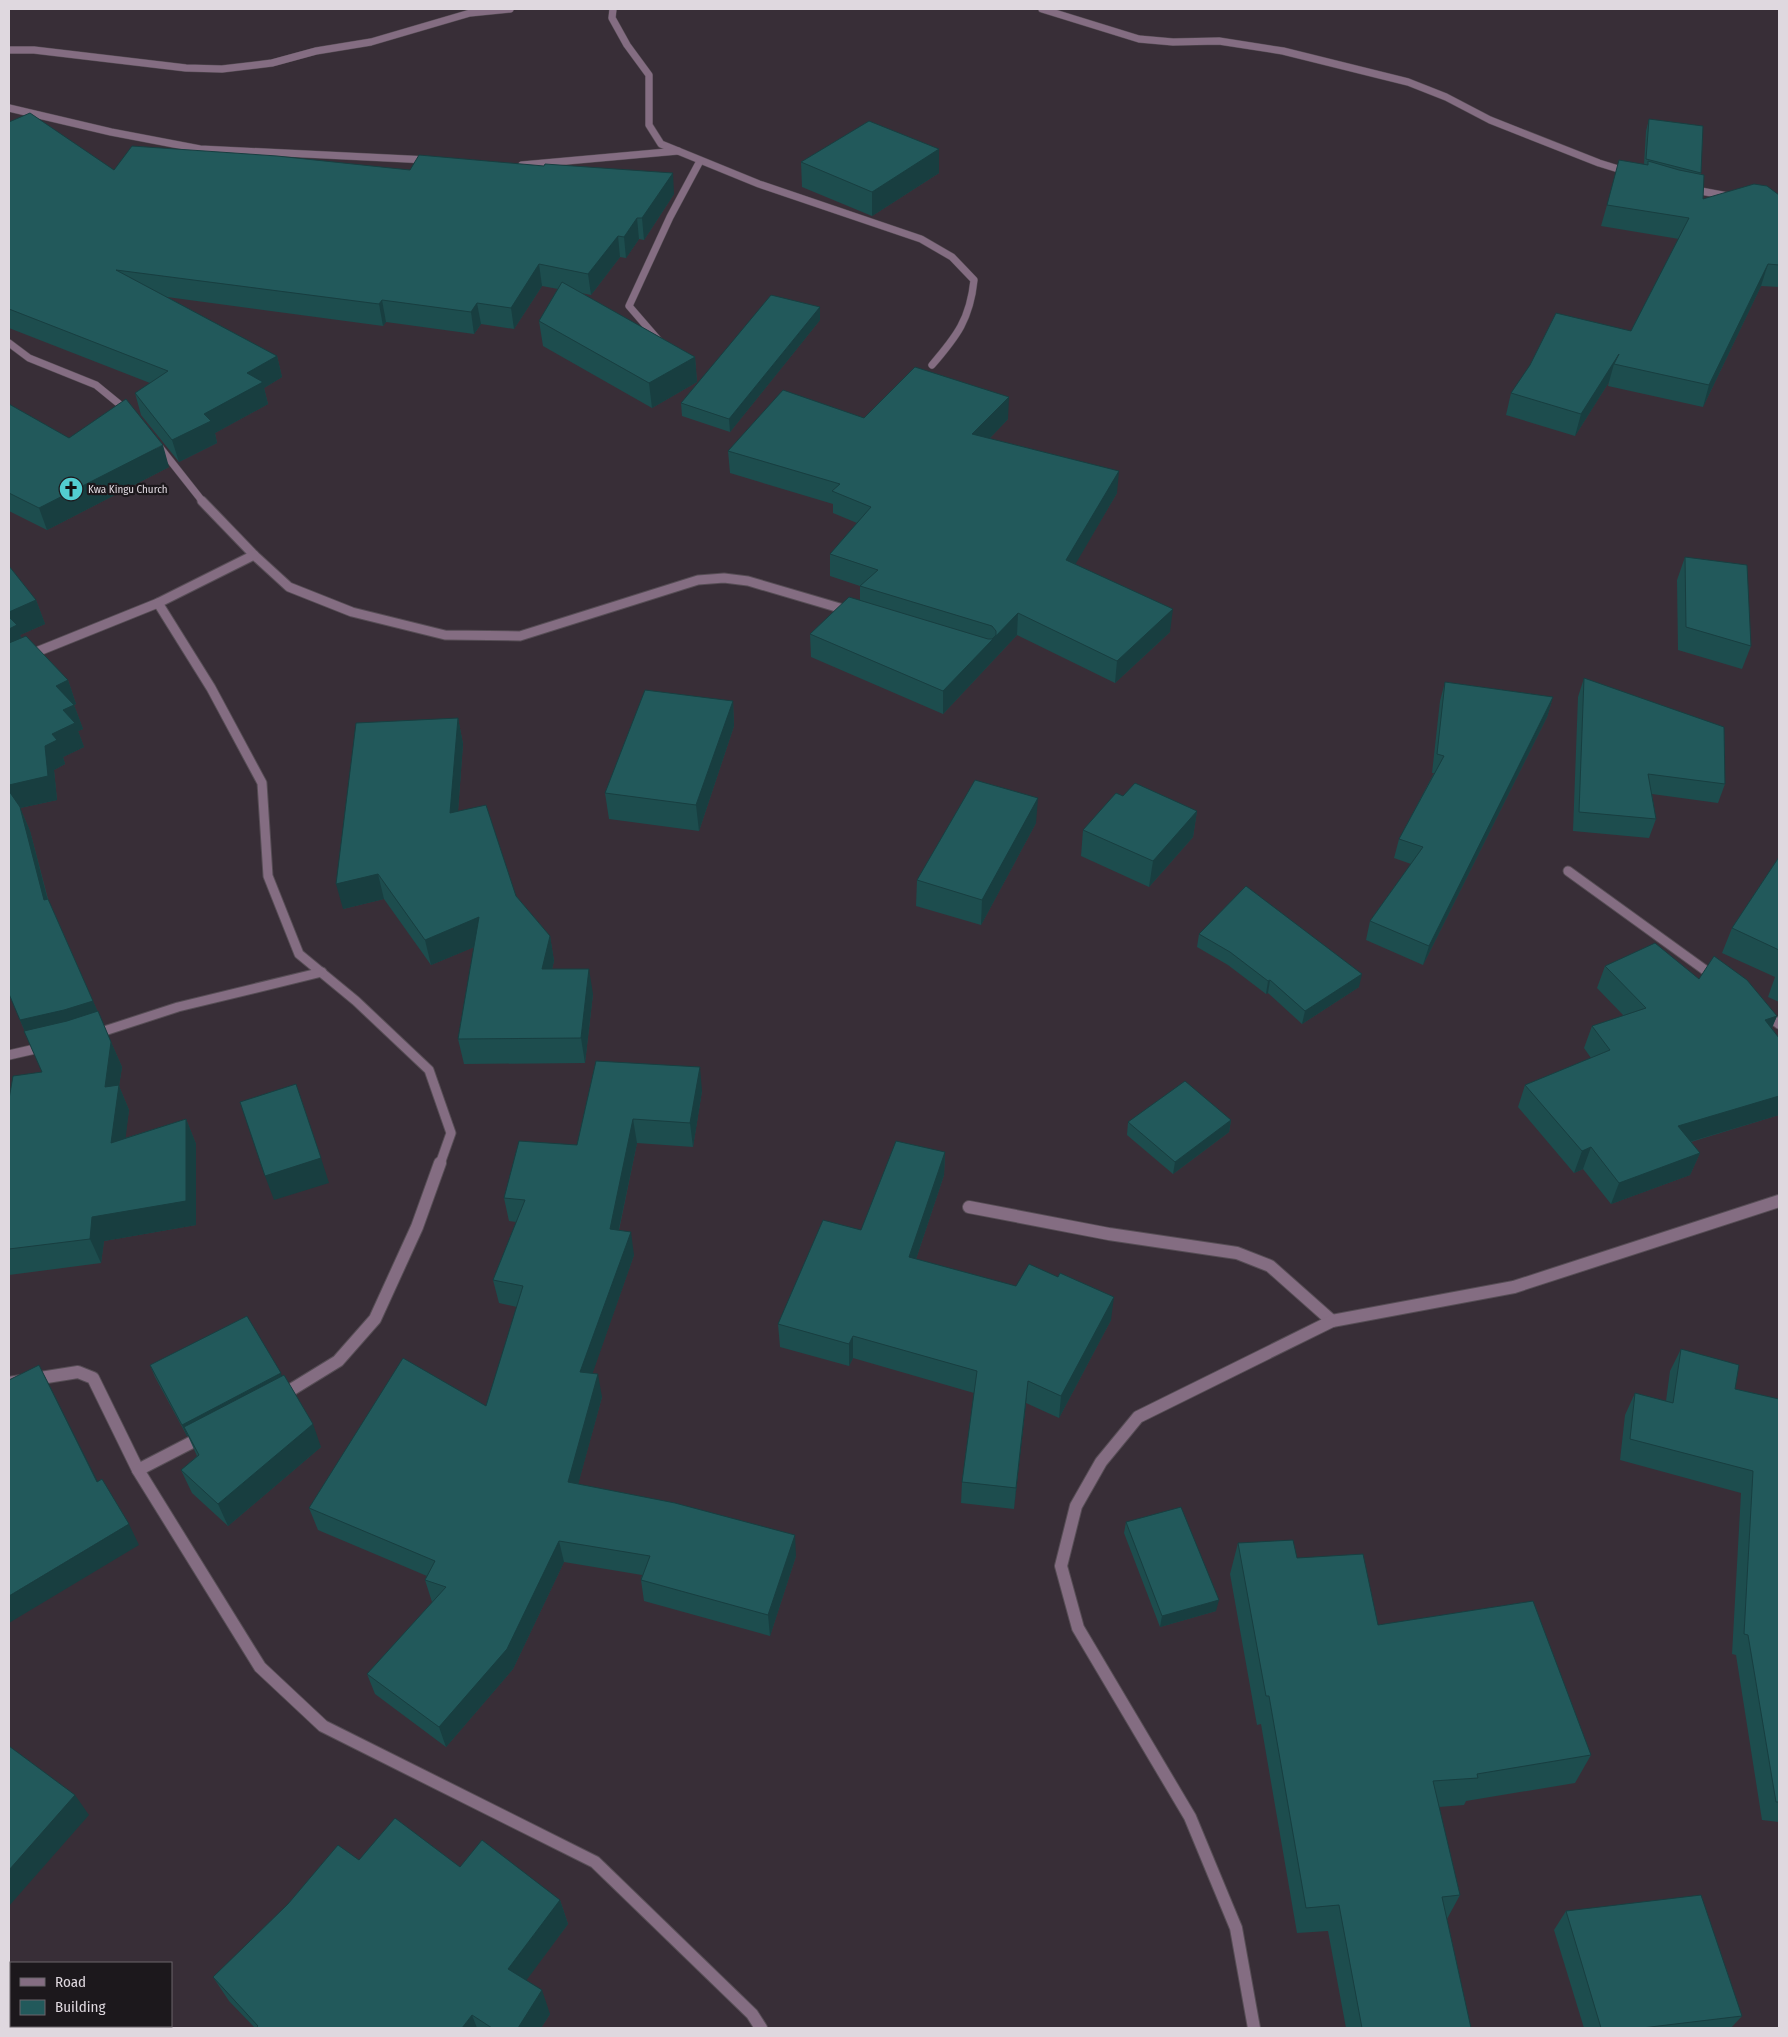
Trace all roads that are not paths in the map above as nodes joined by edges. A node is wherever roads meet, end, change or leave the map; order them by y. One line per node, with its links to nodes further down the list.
1 (510, 9): 4 (street)
2 (613, 9): 6 (street)
3 (1042, 9): 10 (street)
4 (9, 50)
5 (9, 108): 7 (street)
6 (678, 151): 8 (street); 9 (street)
7 (432, 161)
8 (700, 161): 14 (street); 15 (street)
9 (512, 164)
10 (1636, 174)
11 (1683, 188): 12 (street)
12 (1742, 199)
13 (9, 344): 16 (street)
14 (668, 351)
15 (932, 365)
16 (138, 419)
17 (155, 441): 18 (street)
18 (254, 556): 19 (street); 20 (street)
19 (158, 602): 21 (street); 23 (street)
20 (863, 615)
21 (9, 662)
22 (1568, 871): 24 (street)
23 (322, 972): 27 (street); 34 (street)
24 (1725, 985)
25 (1756, 1007): 26 (street)
26 (1779, 1024)
27 (86, 1037)
28 (57, 1044): 29 (street)
29 (9, 1055)
30 (1779, 1201): 32 (street)
31 (969, 1207): 32 (street)
32 (1332, 1321): 38 (street)
33 (9, 1383): 36 (street)
34 (274, 1401)
35 (214, 1431): 36 (street)
36 (138, 1470): 37 (street)
37 (761, 2028)
38 (1254, 2028)

